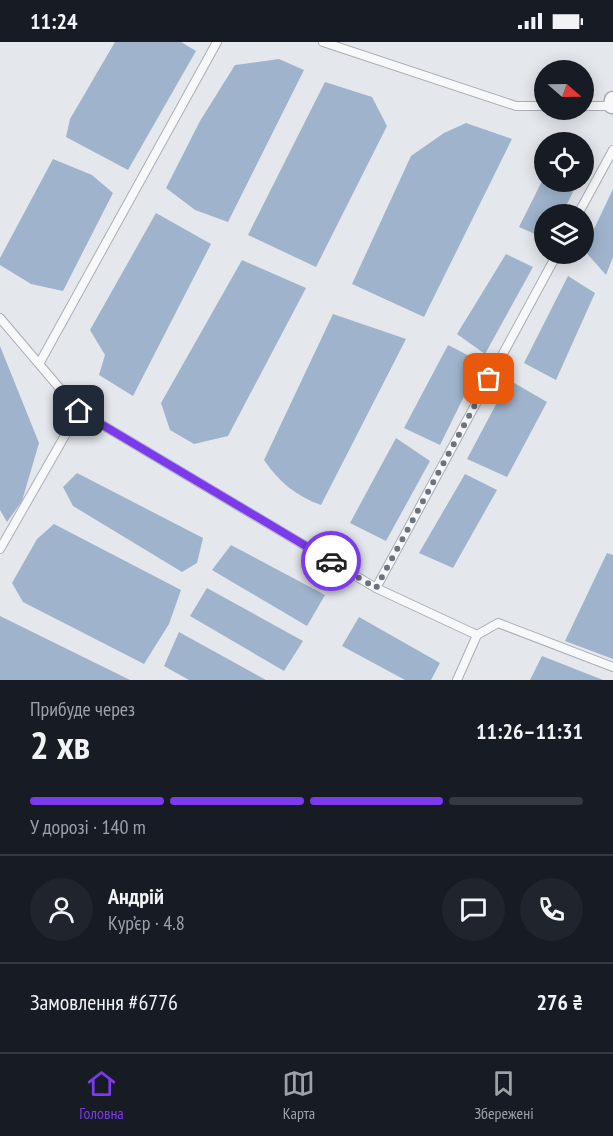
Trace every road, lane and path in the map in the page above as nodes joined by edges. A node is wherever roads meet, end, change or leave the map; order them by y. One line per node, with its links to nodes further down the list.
1 (217, 42): 10 (lane)
2 (323, 42): 4 (lane)
3 (613, 105): 5 (lane)
4 (534, 106)
5 (594, 106)
6 (613, 150): 7 (lane)
7 (583, 204)
8 (552, 264): 13 (lane)
9 (0, 318): 10 (lane)
10 (39, 364): 11 (lane)
11 (79, 411): 12 (lane); 13 (lane)
12 (0, 549)
13 (376, 588): 14 (lane)
14 (477, 635): 15 (lane); 16 (lane)
15 (613, 667)
16 (457, 680)

